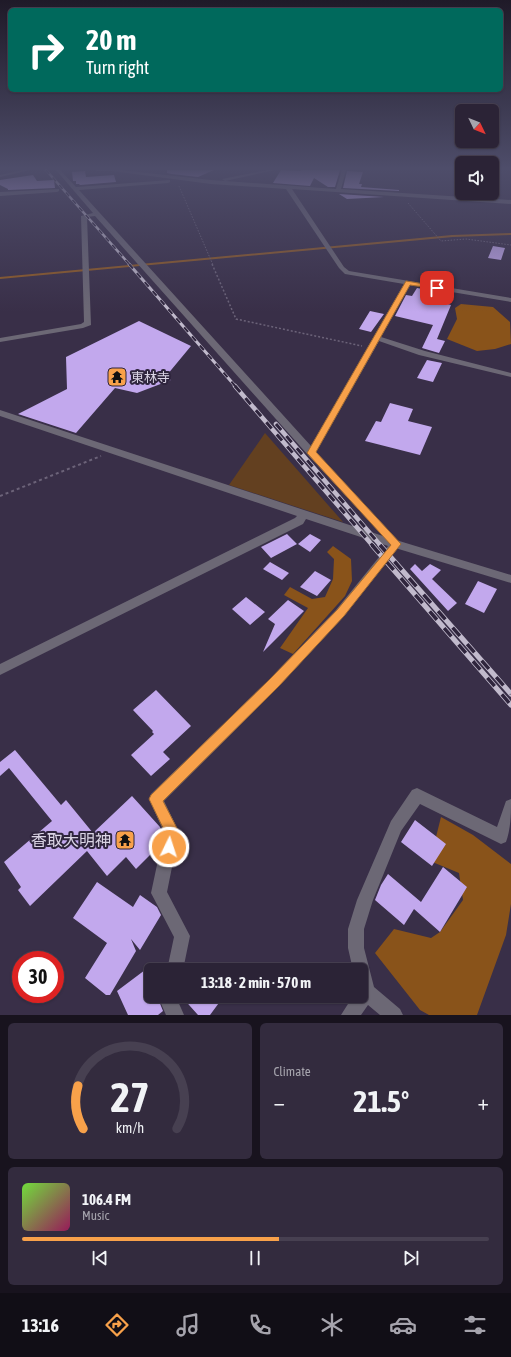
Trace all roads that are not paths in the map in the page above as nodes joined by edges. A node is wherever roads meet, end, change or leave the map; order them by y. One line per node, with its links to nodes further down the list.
1 (84, 217): 7 (street)
2 (98, 217): 10 (street)
3 (308, 217): 4 (street)
4 (408, 282): 5 (street); 6 (street)
5 (511, 300)
6 (376, 338): 8 (street); 10 (street)
7 (0, 340)
8 (511, 375)
9 (0, 413): 11 (street)
10 (311, 453): 12 (street)
11 (304, 514): 12 (street); 14 (street)
12 (396, 544): 13 (street); 16 (street)
13 (511, 579)
14 (0, 670)
15 (511, 806): 17 (street)
16 (176, 963)
17 (360, 963)
18 (368, 993): 23 (street)
19 (170, 1003): 21 (street)
20 (359, 1003): 22 (street)
21 (175, 1015)
22 (350, 1015)
23 (394, 1015)

